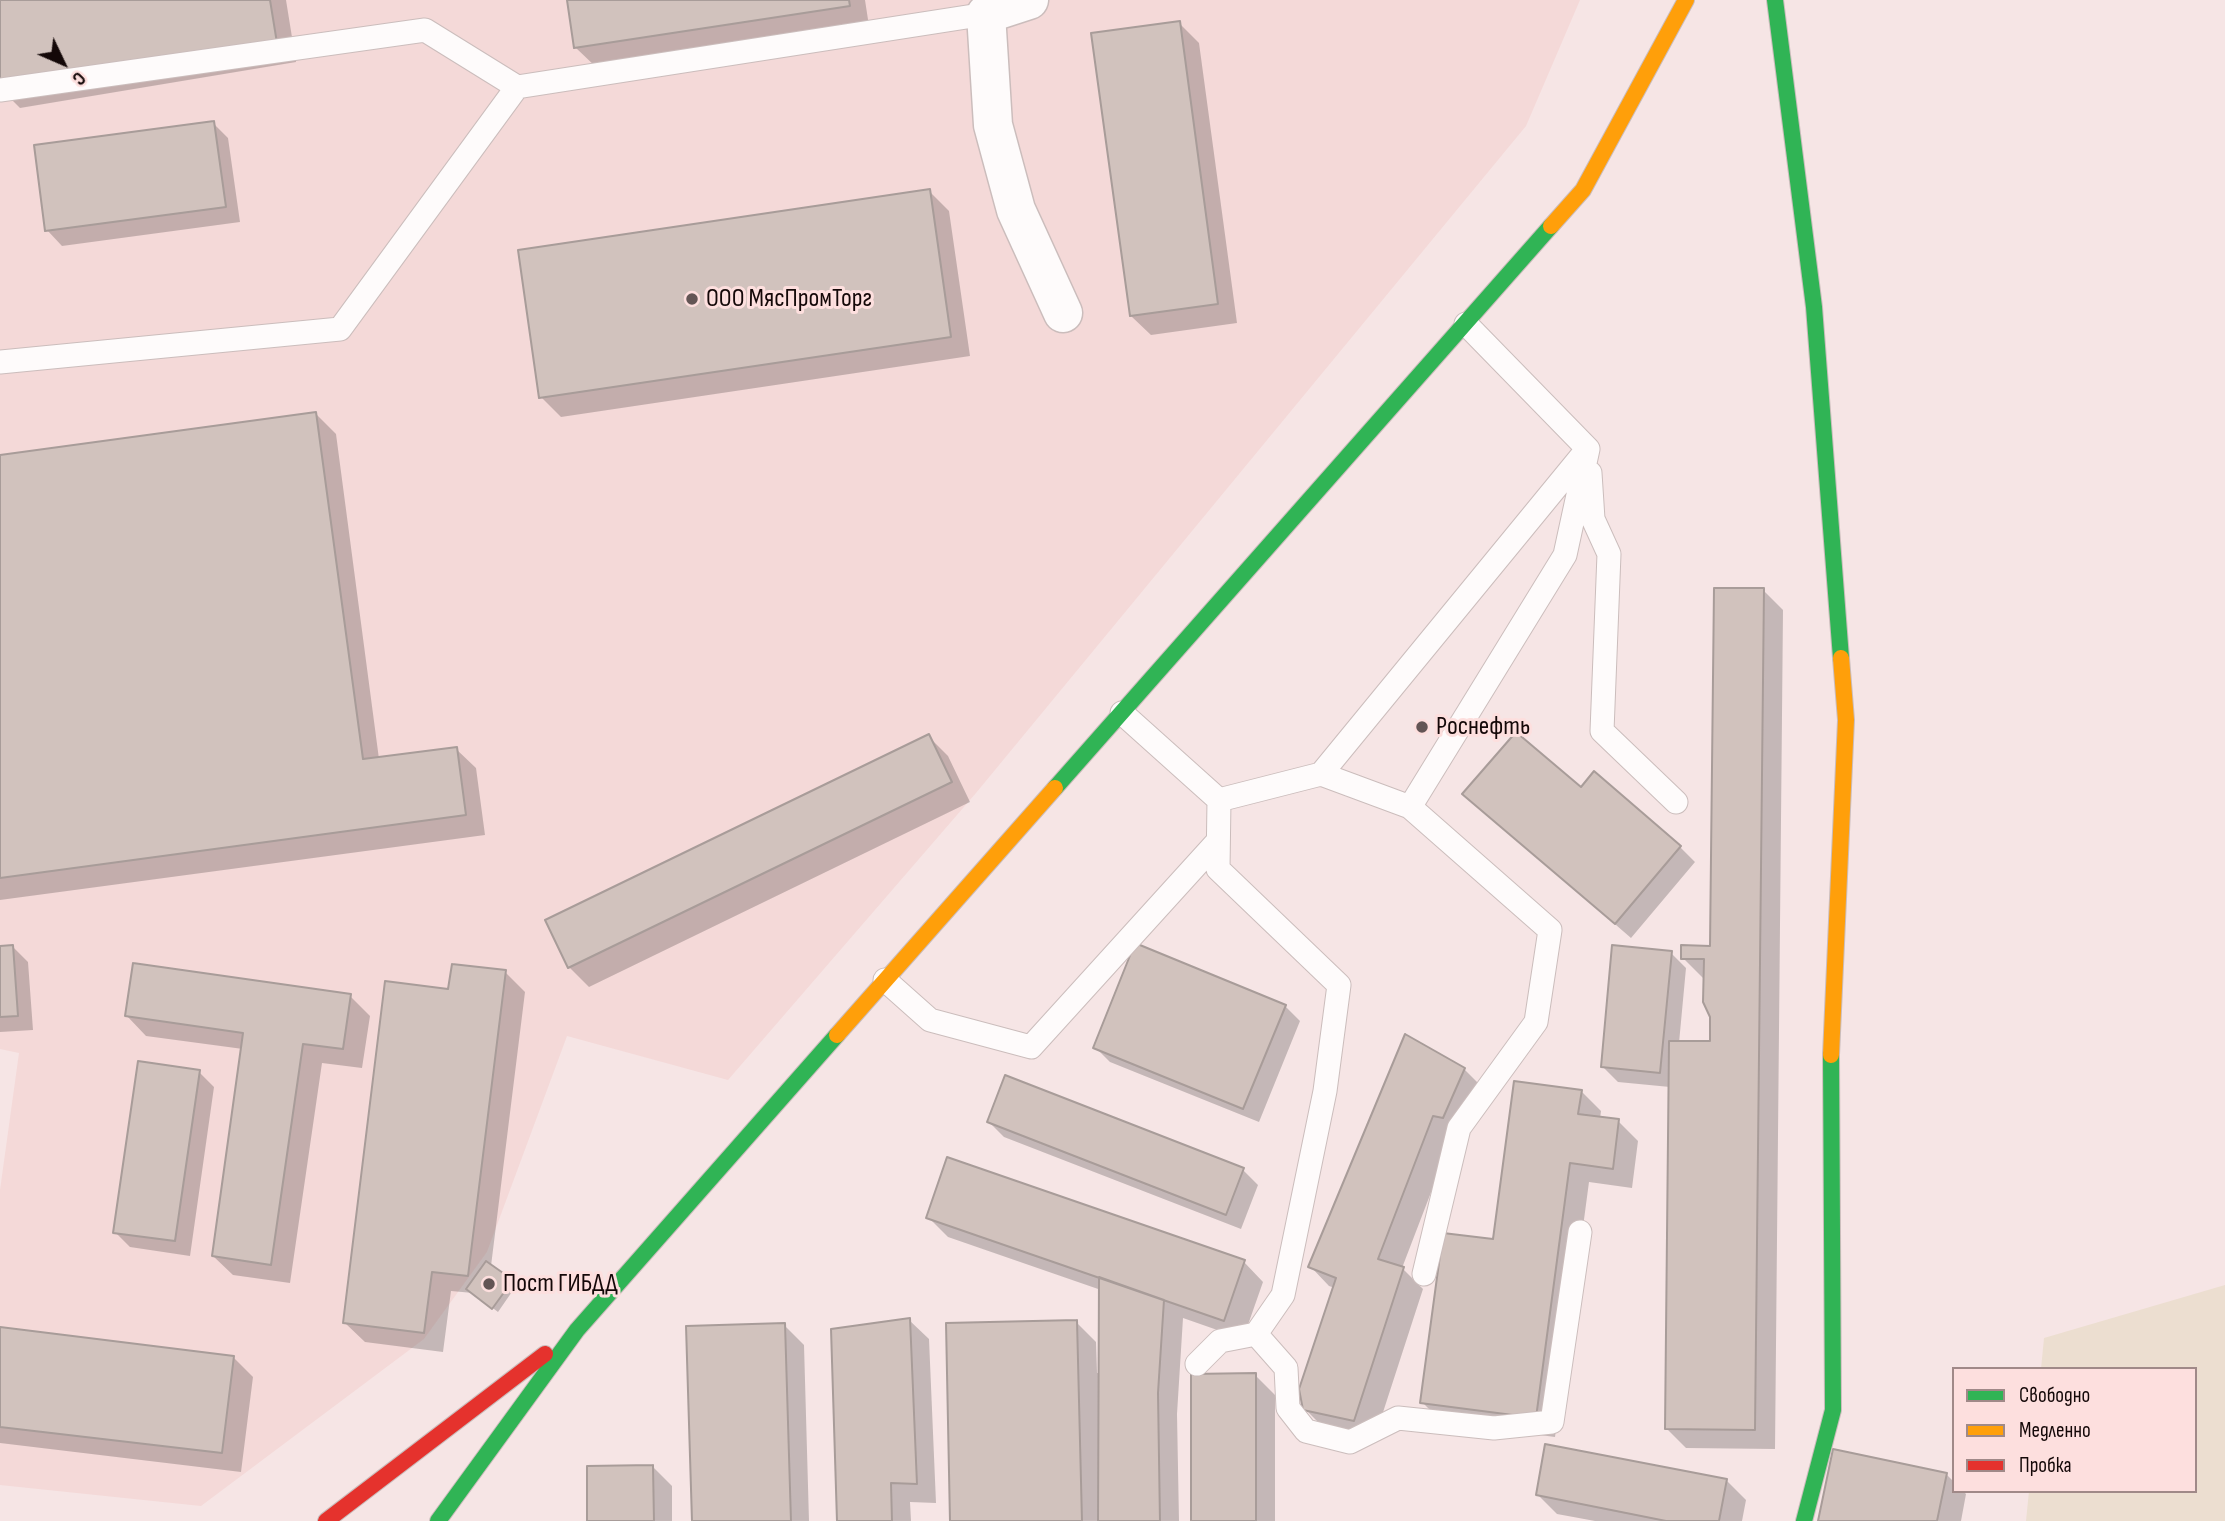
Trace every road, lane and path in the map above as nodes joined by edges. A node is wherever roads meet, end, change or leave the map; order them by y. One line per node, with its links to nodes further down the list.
1 (1029, 0): 4 (street)
2 (1686, 0): 8 (main road)
3 (1774, 0): 25 (main road)
4 (986, 14): 5 (lane); 7 (street)
5 (517, 87): 6 (lane); 9 (lane)
6 (0, 90)
7 (1063, 313)
8 (1466, 324): 10 (lane); 11 (main road)
9 (0, 362)
10 (1588, 449): 12 (lane); 14 (lane); 15 (lane)
11 (1122, 713): 13 (lane); 17 (main road)
12 (1321, 774): 13 (lane); 15 (lane)
13 (1219, 800): 16 (lane)
14 (1676, 802)
15 (1410, 807): 19 (lane)
16 (1219, 841): 17 (lane); 21 (lane)
17 (886, 980): 20 (main road)
18 (1580, 1232): 21 (lane)
19 (1424, 1274)
20 (577, 1330): 23 (main road); 24 (main road)
21 (1256, 1334): 22 (lane)
22 (1197, 1364)
23 (327, 1521)
24 (438, 1521)
25 (1804, 1521)

